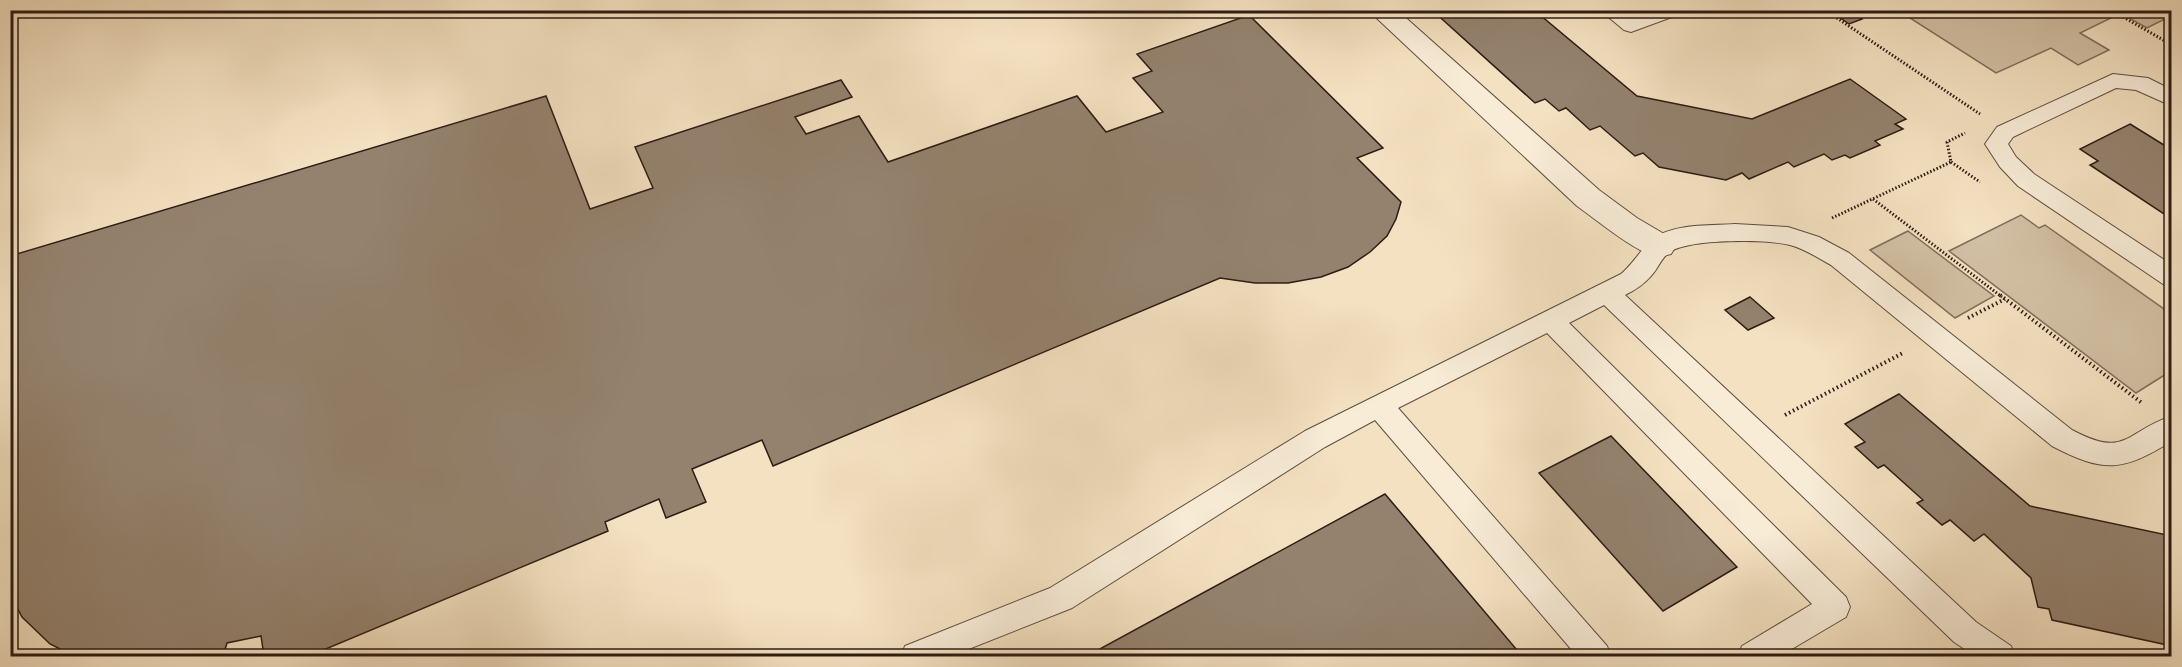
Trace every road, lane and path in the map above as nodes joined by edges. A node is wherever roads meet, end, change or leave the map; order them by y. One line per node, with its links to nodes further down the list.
1 (1381, 10): 11 (street)
2 (1610, 10): 3 (lane)
3 (1673, 10)
4 (1825, 10): 8 (path)
5 (2111, 10): 6 (path)
6 (2172, 45)
7 (2172, 99): 8 (lane)
8 (1998, 126): 9 (path); 12 (lane)
9 (1873, 199): 10 (path); 16 (path)
10 (1783, 236): 11 (lane); 18 (lane)
11 (1660, 246): 13 (lane)
12 (2172, 278)
13 (1606, 292): 14 (lane); 19 (lane)
14 (1550, 321): 17 (lane); 22 (lane)
15 (1887, 361): 19 (path)
16 (2144, 404)
17 (1379, 405): 20 (lane); 21 (lane)
18 (2172, 427)
19 (1754, 432): 23 (lane)
20 (916, 657)
21 (1596, 657)
22 (1753, 657)
23 (2000, 657)

